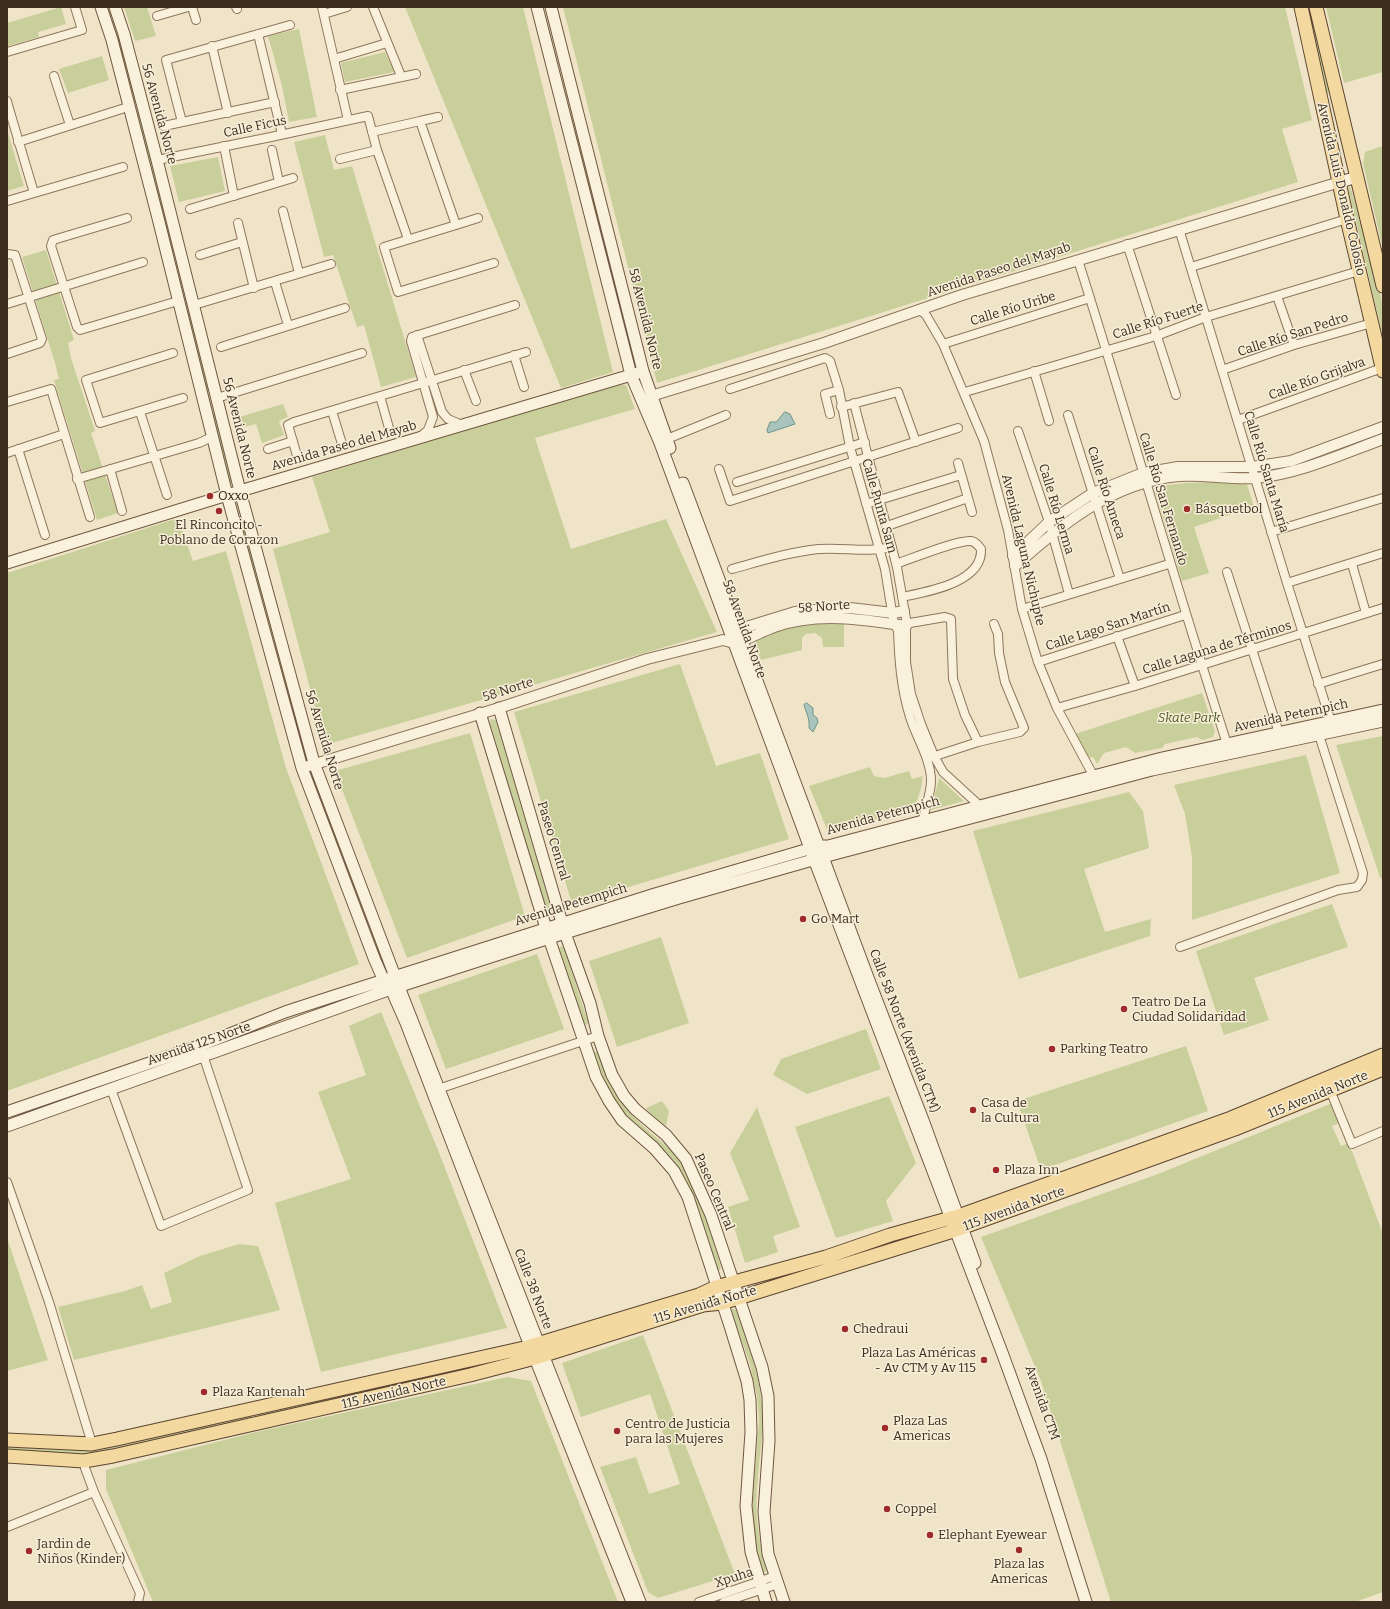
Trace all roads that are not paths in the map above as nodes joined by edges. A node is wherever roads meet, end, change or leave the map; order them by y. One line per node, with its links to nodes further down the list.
1 (75, 7): 19 (street)
2 (101, 7): 30 (main road, 56 Avenida Norte)
3 (115, 7): 29 (main road, 56 Avenida Norte)
4 (188, 7): 13 (street)
5 (192, 7): 14 (street)
6 (347, 7): 12 (street)
7 (373, 7): 17 (street)
8 (537, 7): 26 (main road, 58 Avenida Norte)
9 (551, 7): 24 (main road, 58 Avenida Norte)
10 (1301, 7): 51 (main road, Avenida Luis Donaldo Colosio)
11 (1316, 7): 48 (main road, Avenida Luis Donaldo Colosio)
12 (323, 11): 20 (street)
13 (157, 16)
14 (196, 20)
15 (290, 25): 16 (street)
16 (258, 34): 18 (street); 28 (street)
17 (388, 43): 20 (street); 23 (street)
18 (212, 46): 32 (street); 36 (street)
19 (7, 52)
20 (334, 59): 25 (street)
21 (416, 74): 23 (street)
22 (54, 76): 37 (street)
23 (401, 76): 25 (street)
24 (572, 86): 26 (main road); 64 (main road, 58 Avenida Norte)
25 (340, 90): 34 (street)
26 (558, 90): 65 (main road, 58 Avenida Norte)
27 (7, 102): 31 (street)
28 (275, 102): 32 (street); 40 (street)
29 (142, 106): 30 (main road); 46 (main road, 56 Avenida Norte)
30 (128, 107): 37 (street); 59 (main road, 56 Avenida Norte)
31 (8, 112): 41 (street)
32 (228, 113): 36 (street)
33 (438, 117): 35 (street)
34 (348, 120): 39 (street, Calle Ficus); 40 (street, Calle Ficus)
35 (420, 121): 39 (street); 63 (street)
36 (182, 122): 38 (street)
37 (70, 125): 41 (street)
38 (164, 126)
39 (372, 132): 44 (street)
40 (282, 134): 42 (street, Calle Ficus)
41 (18, 142): 52 (street)
42 (225, 150): 46 (street, Calle Ficus); 53 (street)
43 (272, 150): 50 (street)
44 (377, 150): 45 (street); 67 (street)
45 (340, 159)
46 (157, 160): 57 (main road, 56 Avenida Norte)
47 (123, 167): 52 (street)
48 (1357, 177): 51 (main road, Avenida Paseo del Mayab); 81 (main road, Avenida Luis Donaldo Colosio)
49 (293, 178): 50 (street)
50 (278, 182): 53 (street)
51 (1340, 182): 61 (main road, Avenida Luis Donaldo Colosio); 66 (street, Avenida Paseo del Mayab)
52 (34, 192): 54 (street)
53 (234, 196): 55 (street)
54 (7, 201)
55 (190, 209)
56 (283, 211): 78 (street)
57 (171, 215): 59 (main road); 87 (main road, 56 Avenida Norte)
58 (127, 218): 80 (street)
59 (158, 218): 86 (main road, 56 Avenida Norte)
60 (478, 218): 63 (street)
61 (1347, 219): 76 (street); 77 (main road, Avenida Luis Donaldo Colosio)
62 (238, 223): 68 (street)
63 (456, 225): 67 (street)
64 (607, 225): 65 (main road); 108 (main road, 58 Avenida Norte)
65 (594, 228): 110 (main road, 58 Avenida Norte)
66 (1179, 229): 69 (street, Avenida Paseo del Mayab); 76 (street, Calle Río Santa María)
67 (408, 238): 74 (street)
68 (242, 242): 71 (street); 82 (street)
69 (1127, 244): 72 (street, Avenida Paseo del Mayab); 95 (street)
70 (7, 254): 84 (street)
71 (200, 255)
72 (1078, 260): 85 (street, Calle Río San Fernando); 91 (street, Avenida Paseo del Mayab)
73 (143, 262): 80 (street)
74 (494, 263)
75 (331, 264): 78 (street)
76 (1191, 267): 92 (street, Calle Río Santa María)
77 (1359, 272): 83 (street, Calle Río Fuerte); 93 (main road, Avenida Luis Donaldo Colosio)
78 (299, 273): 79 (street)
79 (275, 282): 82 (street); 94 (street)
80 (64, 286): 84 (street); 86 (street)
81 (1383, 286)
82 (254, 288): 87 (street)
83 (1277, 296): 92 (street, Calle Río Fuerte); 97 (street)
84 (29, 297): 88 (street); 103 (street)
85 (1090, 298): 96 (street, Calle Río Uribe); 99 (street, Calle Río San Fernando)
86 (178, 301): 87 (main road); 123 (main road, 56 Avenida Norte)
87 (193, 302): 120 (main road, 56 Avenida Norte)
88 (7, 304)
89 (514, 305): 111 (street)
90 (345, 308): 94 (street)
91 (920, 310): 96 (street, Avenida Laguna Nichupte); 118 (street, Avenida Paseo del Mayab)
92 (1206, 317): 95 (street, Calle Río Fuerte); 107 (street, Calle Río Santa María)
93 (1372, 323): 97 (street, Calle Río San Pedro); 105 (main road, Avenida Luis Donaldo Colosio)
94 (288, 325): 98 (street)
95 (1156, 336): 99 (street, Calle Río Fuerte); 116 (street)
96 (943, 344): 115 (street, Avenida Laguna Nichupte)
97 (1294, 345): 107 (street, Calle Río San Pedro)
98 (220, 347)
99 (1106, 351): 109 (street, Calle Río Fuerte); 161 (street, Calle Río San Fernando)
100 (362, 352): 120 (street)
101 (526, 352): 104 (street)
102 (173, 353): 128 (street)
103 (7, 354)
104 (514, 355): 106 (street); 112 (street)
105 (1383, 369): 132 (street, Calle Río Grijalva)
106 (464, 370): 111 (street); 121 (street)
107 (1222, 370): 132 (street, Calle Río Santa María)
108 (643, 371): 110 (main road, Avenida Paseo del Mayab); 118 (main road, 58 Avenida Norte)
109 (1034, 371): 115 (street, Calle Río Fuerte); 133 (street)
110 (631, 375): 134 (main road, Avenida Paseo del Mayab); 207 (main road, 58 Avenida Norte)
111 (428, 382): 117 (street); 125 (street)
112 (524, 387)
113 (730, 389): 114 (street, Calle Punta Sam)
114 (839, 390): 126 (street, Calle Punta Sam); 129 (street)
115 (965, 392): 184 (street, Avenida Laguna Nichupte)
116 (1176, 395)
117 (380, 396): 127 (street); 136 (street)
118 (651, 396): 142 (main road, 58 Avenida Norte)
119 (183, 398): 128 (street)
120 (217, 398): 123 (main road); 165 (main road, 56 Avenida Norte)
121 (476, 401)
122 (7, 402): 139 (street)
123 (204, 402): 140 (main road, 56 Avenida Norte)
124 (854, 403): 126 (street); 145 (street, Calle Punta Sam); 146 (street)
125 (436, 407): 134 (street); 141 (street)
126 (841, 407): 148 (street, Calle Punta Sam)
127 (332, 411): 144 (street); 147 (street)
128 (140, 412): 152 (street)
129 (830, 414)
130 (1068, 414): 168 (street, Calle Río Ameca)
131 (726, 415): 142 (street)
132 (1238, 420): 157 (street, Calle Río Santa María)
133 (1049, 421)
134 (462, 425): 141 (main road, Avenida Paseo del Mayab)
135 (1383, 427): 157 (street)
136 (389, 428)
137 (958, 428): 146 (street)
138 (1018, 431): 176 (street, Calle Río Lerma)
139 (64, 434): 149 (street); 163 (street)
140 (212, 437): 152 (street); 167 (main road, 56 Avenida Norte)
141 (418, 439): 165 (main road, Avenida Paseo del Mayab)
142 (667, 439): 207 (main road, 58 Avenida Norte)
143 (1383, 440): 162 (street)
144 (293, 441): 150 (street); 154 (street)
145 (865, 442): 148 (street); 153 (street, Calle Punta Sam)
146 (916, 442): 153 (street)
147 (342, 444)
148 (850, 446): 155 (street, Calle Punta Sam); 164 (street)
149 (18, 450): 151 (street); 180 (street)
150 (268, 450)
151 (7, 453)
152 (154, 456): 158 (street); 166 (street)
153 (869, 457): 155 (street); 171 (street, Calle Punta Sam)
154 (298, 459)
155 (854, 462): 159 (street); 172 (street, Calle Punta Sam)
156 (958, 463): 160 (street)
157 (1252, 467): 161 (street); 162 (street, Calle Río Santa María)
158 (110, 469): 163 (street); 173 (street)
159 (719, 469)
160 (961, 475): 169 (street); 171 (street)
161 (1145, 477): 162 (street); 168 (street); 187 (street, Calle Río San Fernando)
162 (1256, 478): 178 (street, Calle Río Santa María)
163 (77, 479): 175 (street)
164 (737, 482)
165 (240, 491): 167 (main road, Avenida Paseo del Mayab); 225 (main road, 56 Avenida Norte)
166 (167, 495)
167 (227, 495): 185 (main road, Avenida Paseo del Mayab); 226 (main road, 56 Avenida Norte)
168 (1095, 497): 176 (street); 179 (street); 191 (street, Calle Río Ameca)
169 (968, 498): 174 (street); 177 (street)
170 (1383, 498): 178 (street)
171 (880, 500): 172 (street); 177 (street, Calle Punta Sam)
172 (866, 504): 182 (street, Calle Punta Sam)
173 (122, 512)
174 (972, 512)
175 (90, 517)
176 (1049, 522): 179 (street, Calle Río Lerma); 184 (street)
177 (887, 526): 181 (street, Calle Punta Sam)
178 (1271, 532): 192 (street, Calle Río Santa María)
179 (1052, 533): 184 (street); 193 (street, Calle Río Lerma)
180 (46, 535)
181 (892, 547): 182 (street); 186 (street, Calle Punta Sam)
182 (879, 550): 189 (street); 198 (street, Calle Punta Sam)
183 (1383, 553): 188 (street)
184 (1014, 561): 196 (street, Avenida Laguna Nichupte)
185 (7, 563)
186 (896, 564): 194 (street, Calle Punta Sam); 194 (street)
187 (1170, 564): 191 (street); 200 (street, Calle Río San Fernando)
188 (1352, 564): 192 (street); 199 (street)
189 (732, 569)
190 (1227, 572): 208 (street)
191 (1120, 579): 193 (street)
192 (1287, 583): 205 (street, Calle Río Santa María)
193 (1069, 594): 196 (street)
194 (902, 597): 197 (street, Calle Punta Sam)
195 (1383, 608): 199 (street, Calle Laguna de Términos)
196 (1022, 609): 209 (street, Avenida Laguna Nichupte)
197 (904, 611): 198 (street, 58 Norte); 204 (street, Calle Punta Sam)
198 (893, 613): 201 (street, 58 Norte); 202 (street, Calle Punta Sam)
199 (1366, 614): 205 (street, Calle Laguna de Términos)
200 (1185, 615): 206 (street, Calle Lago San Martín); 211 (street, Calle Río San Fernando)
201 (796, 617): 202 (street, 58 Norte); 207 (street, 58 Norte)
202 (894, 624): 204 (street, 58 Norte); 224 (street, Calle Punta Sam)
203 (994, 624): 222 (street)
204 (906, 626): 222 (street); 224 (street, Calle Punta Sam)
205 (1303, 633): 208 (street, Calle Laguna de Términos); 212 (street, Calle Río Santa María)
206 (1117, 636): 209 (street, Calle Lago San Martín); 213 (street)
207 (733, 637): 214 (street, 58 Norte); 230 (main road, 58 Avenida Norte)
208 (1252, 650): 211 (street, Calle Laguna de Términos); 220 (street)
209 (1038, 662): 215 (street, Avenida Laguna Nichupte)
210 (1383, 664): 212 (street)
211 (1202, 665): 213 (street, Calle Laguna de Términos); 223 (street, Calle Río San Fernando)
212 (1318, 684): 219 (street, Calle Río Santa María)
213 (1135, 686): 215 (street, Calle Laguna de Términos)
214 (498, 708): 217 (street, 58 Norte); 231 (main road, Paseo Central)
215 (1057, 708): 227 (street, Avenida Laguna Nichupte)
216 (1383, 710): 219 (main road, Avenida Petempich)
217 (480, 713): 225 (street, 58 Norte); 232 (main road, Paseo Central)
218 (1383, 721): 221 (main road, Avenida Petempich)
219 (1331, 722): 220 (main road, Avenida Petempich)
220 (1279, 733): 223 (main road, Avenida Petempich)
221 (1319, 735): 230 (main road, Avenida Petempich); 233 (street)
222 (978, 742): 224 (street)
223 (1226, 744): 227 (main road, Avenida Petempich)
224 (930, 758): 228 (street, Calle Punta Sam); 229 (street, Calle Punta Sam)
225 (314, 763): 226 (street, 58 Norte); 235 (main road, 56 Avenida Norte)
226 (302, 768): 234 (main road, 56 Avenida Norte)
227 (1093, 775): 228 (main road, Avenida Petempich)
228 (980, 806): 229 (main road, Avenida Petempich)
229 (923, 820): 230 (main road, Avenida Petempich)
230 (817, 853): 231 (main road, Avenida Petempich); 251 (main road, Calle 58 Norte (Avenida CTM))
231 (564, 928): 232 (main road, Avenida Petempich); 238 (main road, Paseo Central)
232 (547, 933): 235 (main road, Avenida Petempich); 236 (main road, Avenida Petempich); 239 (main road, Paseo Central)
233 (1180, 947)
234 (374, 958): 236 (main road, 56 Avenida Norte); 237 (main road, 56 Avenida Norte)
235 (396, 976): 236 (main road, 56 Avenida Norte)
236 (392, 986): 237 (main road, Avenida 125 Norte); 242 (main road, Avenida 125 Norte); 245 (main road, Calle 38 Norte)
237 (334, 996): 240 (main road, Avenida 125 Norte)
238 (598, 1036): 239 (street); 252 (main road, Paseo Central)
239 (582, 1040): 245 (street); 253 (main road, Paseo Central)
240 (199, 1046): 242 (street); 247 (main road, Avenida 125 Norte)
241 (1383, 1055): 251 (main road, 115 Avenida Norte)
242 (204, 1058): 244 (main road, Avenida 125 Norte); 244 (street)
243 (1383, 1069): 246 (main road, 115 Avenida Norte)
244 (111, 1090): 248 (main road, Avenida 125 Norte)
245 (436, 1090): 256 (main road, Calle 38 Norte)
246 (1330, 1090): 249 (street); 251 (main road, 115 Avenida Norte)
247 (7, 1112)
248 (7, 1126)
249 (1382, 1133)
250 (7, 1182): 260 (street)
251 (956, 1223): 252 (main road, 115 Avenida Norte); 254 (main road, 115 Avenida Norte); 274 (main road, Avenida CTM); 275 (main road, Avenida CTM)
252 (734, 1283): 253 (main road, 115 Avenida Norte); 254 (main road, Paseo Central)
253 (716, 1287): 255 (main road, Paseo Central); 256 (main road, 115 Avenida Norte)
254 (738, 1297): 255 (main road, 115 Avenida Norte); 265 (main road, Paseo Central)
255 (722, 1303): 256 (main road, 115 Avenida Norte); 266 (main road, Paseo Central)
256 (537, 1351): 257 (main road, 115 Avenida Norte); 258 (main road, 115 Avenida Norte); 268 (main road, Calle 38 Norte); 269 (main road, Calle 38 Norte)
257 (254, 1410): 258 (main road); 260 (main road, 115 Avenida Norte)
258 (257, 1423): 262 (main road, 115 Avenida Norte)
259 (7, 1440): 260 (main road, 115 Avenida Norte)
260 (92, 1444)
261 (7, 1456): 262 (main road, 115 Avenida Norte)
262 (84, 1461): 263 (street)
263 (94, 1492): 264 (street); 267 (street)
264 (7, 1527)
265 (776, 1580): 266 (street, Xpuha); 273 (main road, Paseo Central)
266 (761, 1586): 270 (street, Xpuha); 271 (street, Xpuha); 272 (main road, Paseo Central)
267 (138, 1602)
268 (632, 1602)
269 (640, 1602)
270 (699, 1602)
271 (724, 1602)
272 (766, 1602)
273 (784, 1602)
274 (1086, 1602)
275 (1093, 1602)

